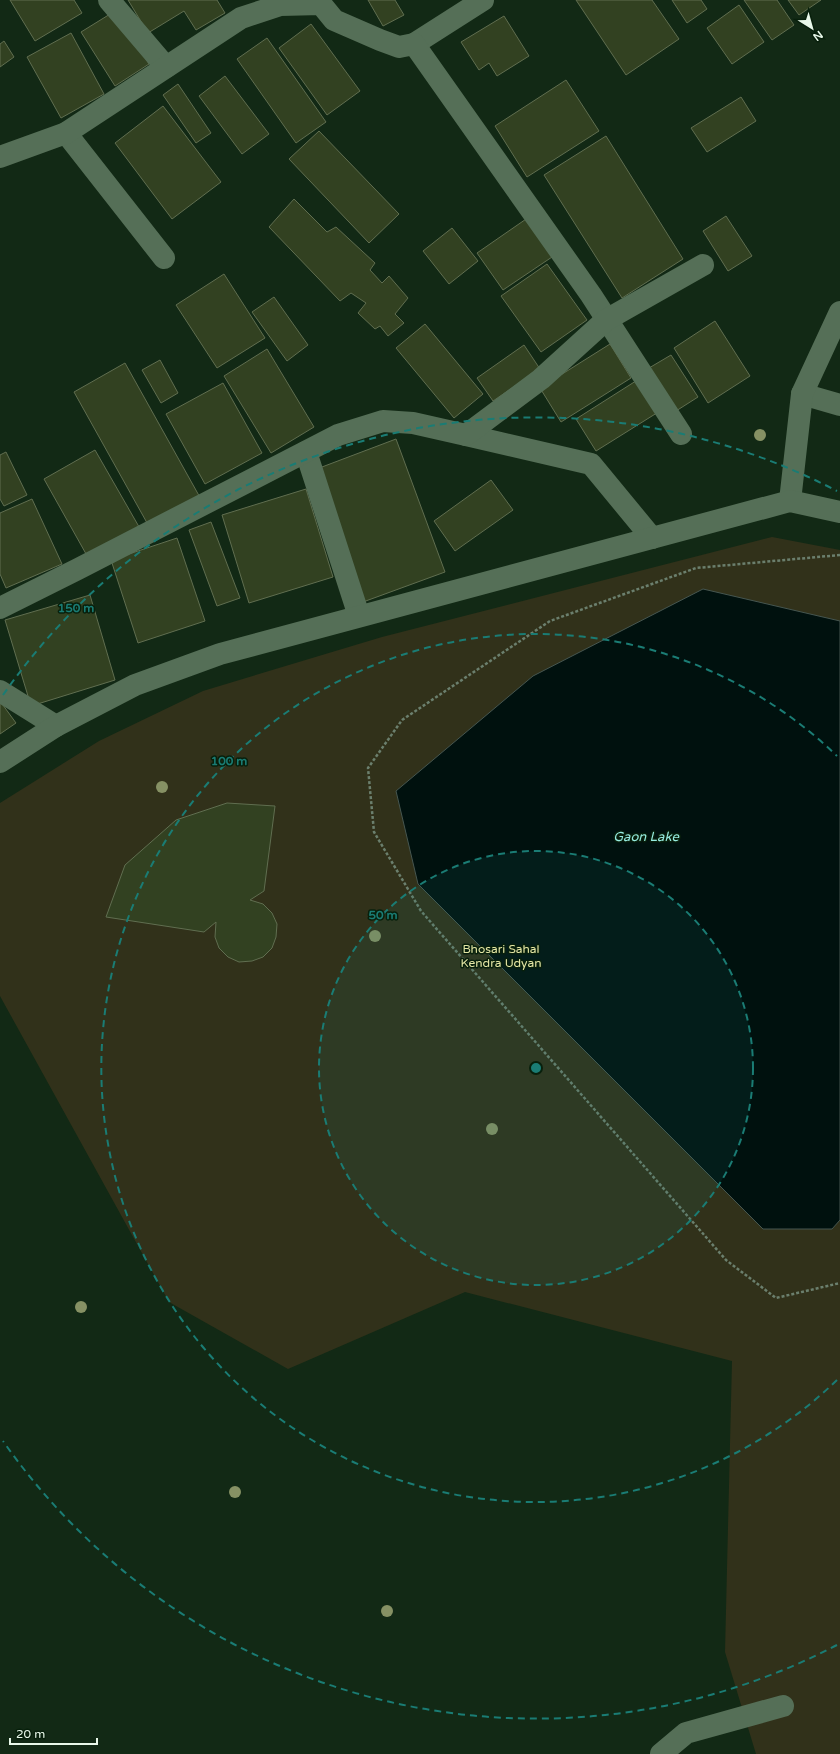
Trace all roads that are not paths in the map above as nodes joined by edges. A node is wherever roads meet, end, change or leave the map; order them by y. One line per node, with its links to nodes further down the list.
1 (109, 0): 5 (street)
2 (483, 0): 4 (street)
3 (322, 1): 4 (street); 5 (street)
4 (414, 44): 11 (street)
5 (166, 67): 6 (street)
6 (66, 133): 7 (street); 8 (street)
7 (0, 157)
8 (164, 258)
9 (703, 265): 11 (street)
10 (840, 312): 12 (street)
11 (606, 320): 14 (street); 15 (street)
12 (802, 394): 13 (street); 17 (street)
13 (840, 405)
14 (681, 434)
15 (466, 435): 16 (street); 19 (street)
16 (306, 452): 20 (street); 21 (street)
17 (790, 501): 18 (street); 19 (street)
18 (840, 512)
19 (652, 538): 21 (street)
20 (1, 604)
21 (359, 616): 23 (street)
22 (0, 691): 23 (street)
23 (56, 726): 24 (street)
24 (0, 762)
25 (783, 1706): 26 (street)
26 (661, 1754)

